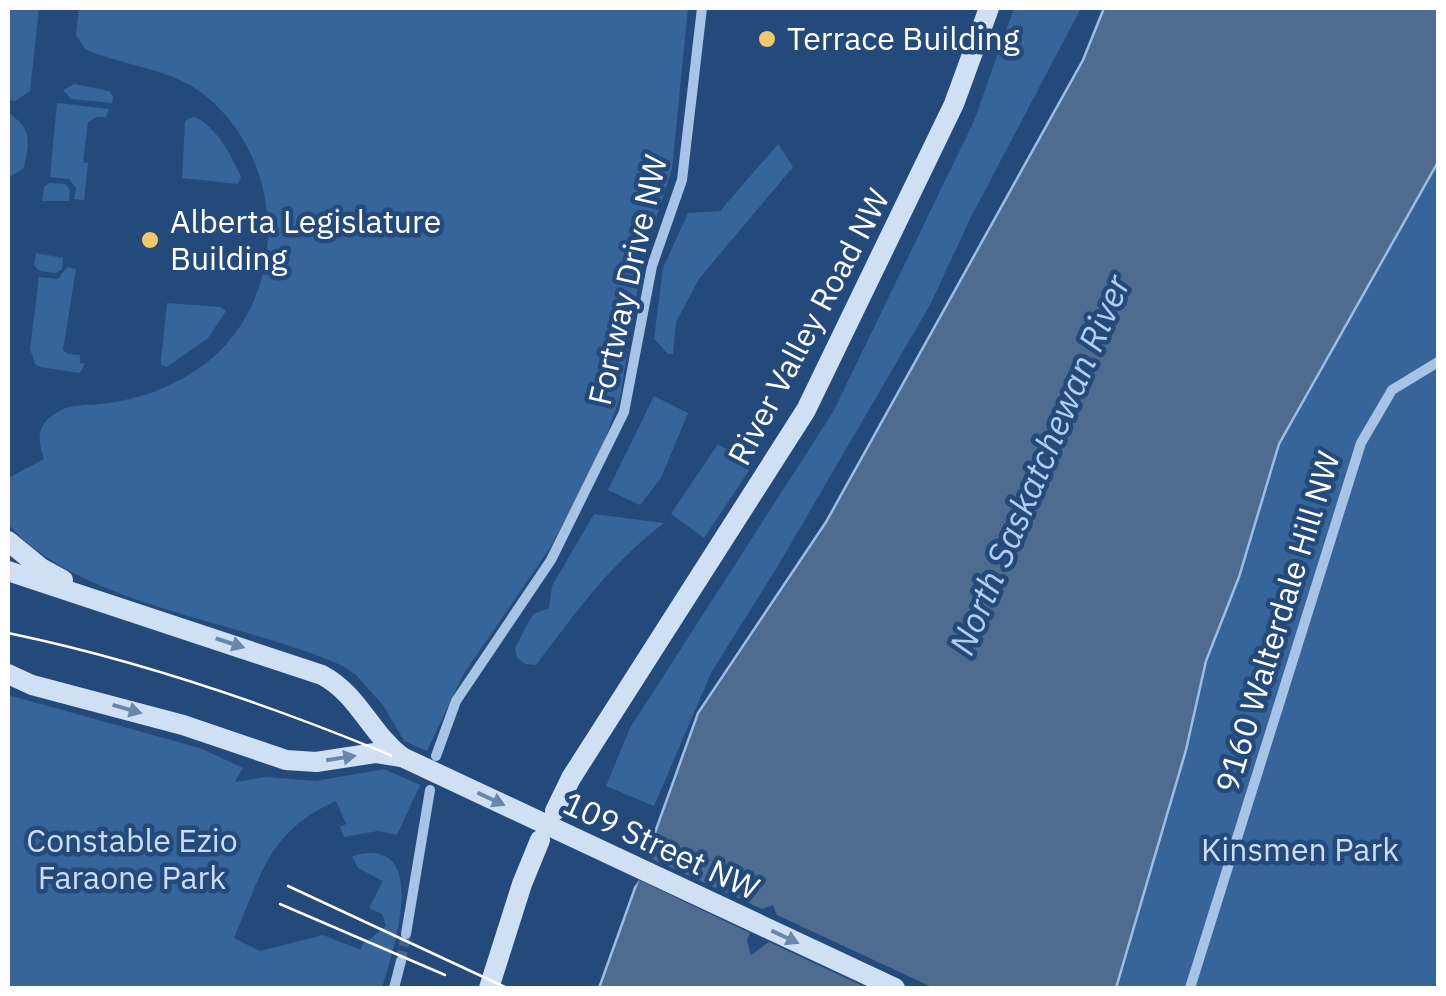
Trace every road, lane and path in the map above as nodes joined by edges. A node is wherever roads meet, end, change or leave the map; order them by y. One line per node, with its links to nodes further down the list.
1 (702, 8): 10 (street, Fortway Drive NW)
2 (989, 8): 13 (main road, River Valley Road NW)
3 (1438, 362): 22 (street, 9160 Walterdale Hill NW)
4 (8, 541): 6 (main road)
5 (8, 571): 6 (main road, 109 Street NW)
6 (104, 602): 11 (main road, 109 Street NW, one-way to 11)
7 (8, 674): 9 (main road, 109 Street NW)
8 (8, 683): 9 (main road)
9 (32, 685): 11 (main road, 109 Street NW, one-way to 11)
10 (436, 756)
11 (402, 757): 21 (main road, 109 Street NW, one-way to 21, bridge)
12 (430, 790): 16 (street)
13 (555, 811)
14 (540, 840): 15 (main road)
15 (522, 884): 19 (main road); 20 (main road)
16 (406, 934)
17 (401, 961): 18 (street)
18 (394, 988)
19 (489, 988)
20 (499, 988)
21 (895, 988)
22 (1190, 988)

